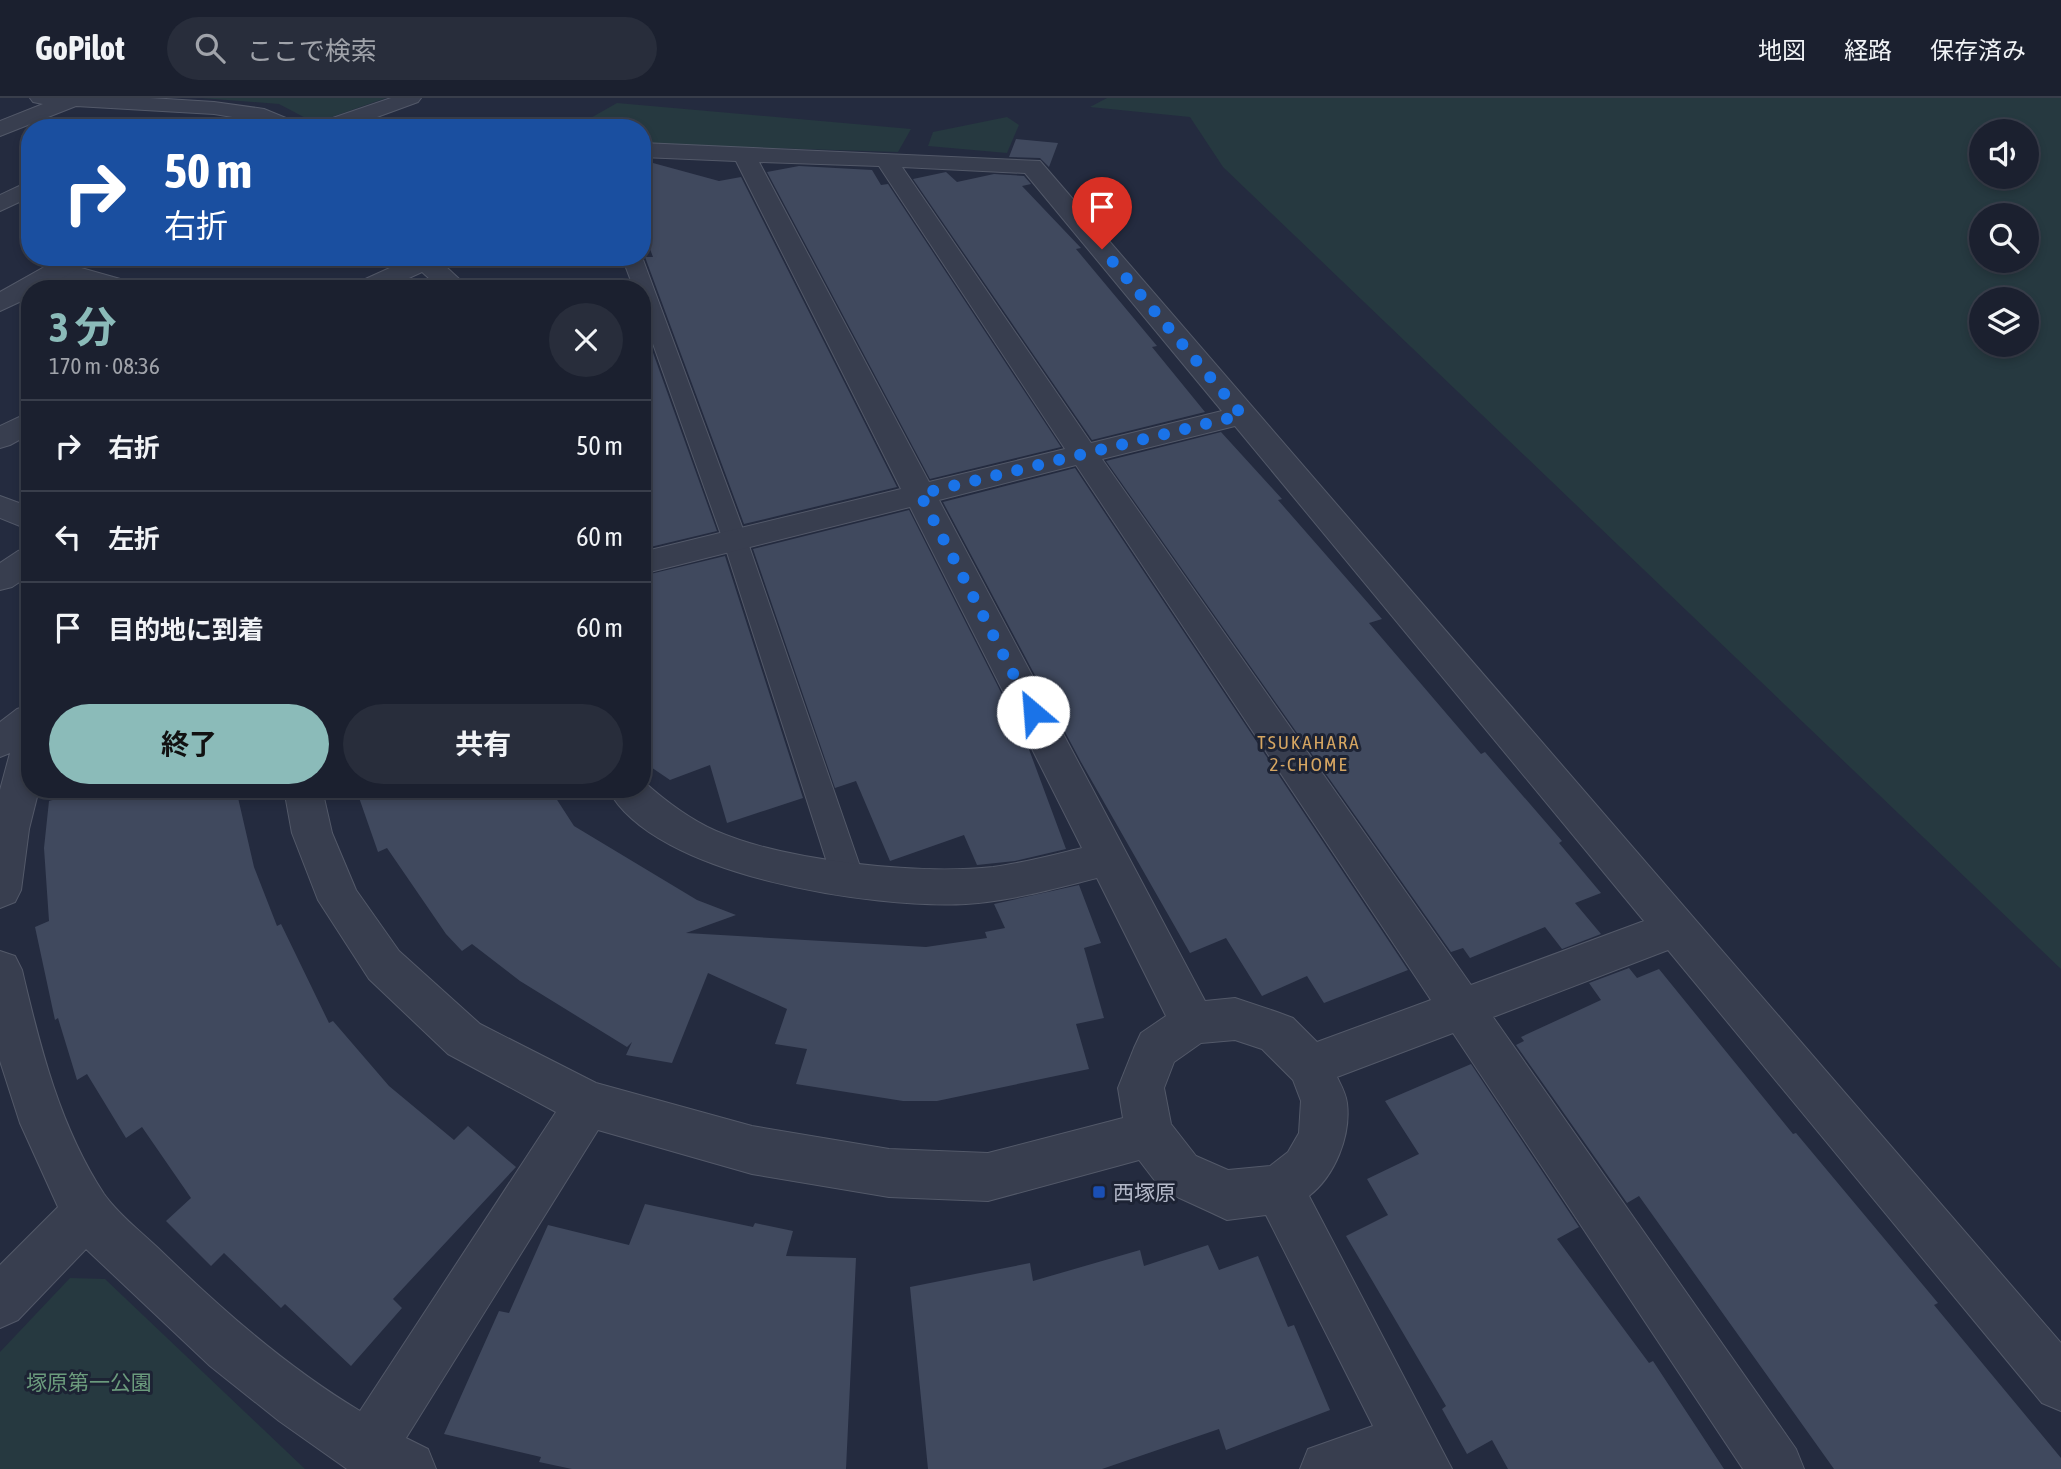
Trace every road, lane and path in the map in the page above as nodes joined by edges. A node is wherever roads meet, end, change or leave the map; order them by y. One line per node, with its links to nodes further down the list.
1 (40, 98): 3 (street)
2 (411, 98): 6 (street)
3 (73, 100): 4 (street); 5 (street)
4 (25, 119)
5 (268, 119)
6 (352, 119)
7 (21, 121): 8 (street)
8 (0, 129)
9 (651, 150): 10 (street)
10 (744, 154): 11 (street); 29 (street)
11 (886, 160): 25 (street); 28 (street)
12 (21, 193): 13 (street)
13 (0, 204)
14 (67, 266): 18 (street)
15 (76, 266): 19 (street)
16 (414, 266): 20 (street)
17 (436, 266): 21 (street)
18 (42, 280)
19 (108, 280)
20 (383, 280)
21 (449, 280)
22 (21, 291): 23 (street)
23 (0, 303)
24 (651, 309): 32 (lane)
25 (1242, 415): 28 (street); 44 (street)
26 (21, 426): 27 (street)
27 (0, 439)
28 (1083, 454): 29 (street); 46 (street)
29 (920, 494): 32 (street); 41 (street)
30 (0, 506): 31 (street)
31 (21, 516)
32 (735, 540): 33 (street); 42 (lane)
33 (651, 561)
34 (21, 565): 35 (street)
35 (0, 579)
36 (21, 726): 37 (street)
37 (0, 742)
38 (21, 784): 43 (street)
39 (305, 798): 49 (street)
40 (637, 798): 42 (street)
41 (1108, 858): 42 (street); 47 (street)
42 (848, 878)
43 (0, 890)
44 (1676, 929): 46 (street); 54 (street)
45 (0, 970): 52 (street)
46 (1462, 1008): 48 (street); 58 (street)
47 (1193, 1023): 48 (street); 50 (street)
48 (1310, 1066): 51 (street)
49 (588, 1104): 50 (street); 56 (street)
50 (1149, 1134): 51 (street)
51 (1279, 1189): 55 (street)
52 (87, 1213): 53 (street); 56 (street)
53 (0, 1302)
54 (2061, 1384)
55 (1417, 1455): 57 (street)
56 (387, 1459)
57 (1328, 1469)
58 (1776, 1469)

